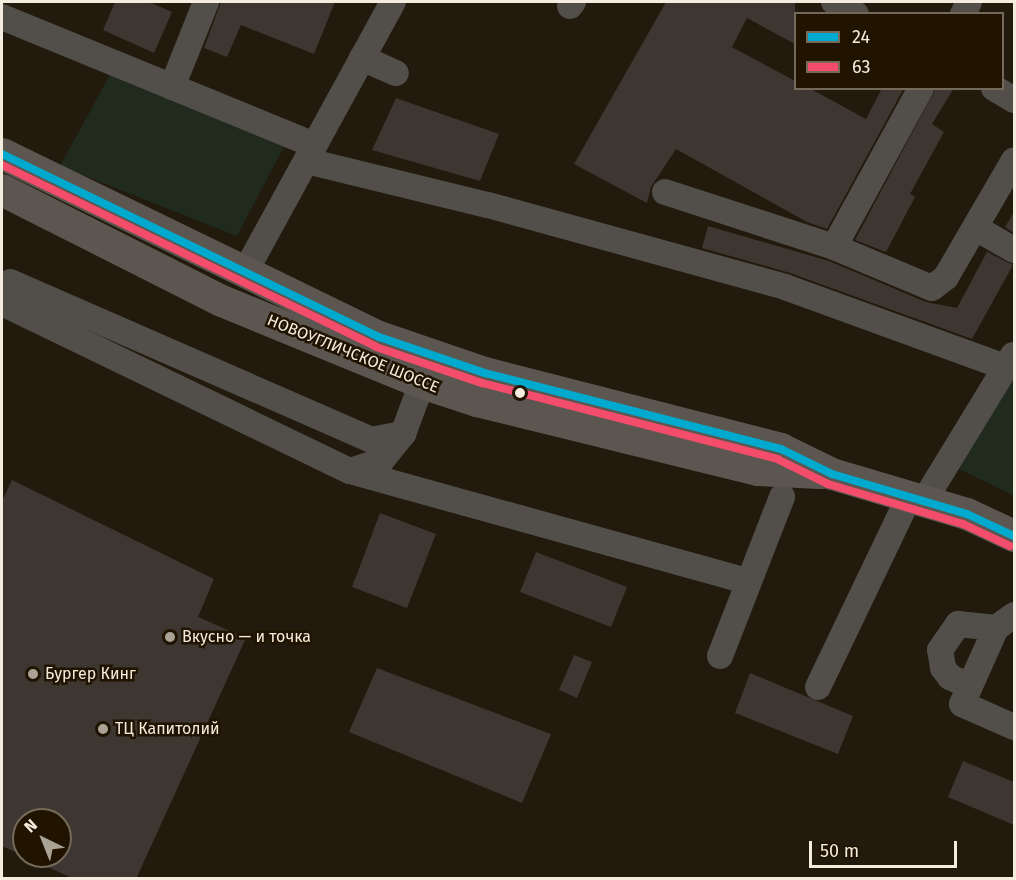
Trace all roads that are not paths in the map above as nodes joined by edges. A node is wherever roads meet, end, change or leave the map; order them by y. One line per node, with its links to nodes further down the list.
1 (206, 2): 8 (street)
2 (393, 2): 6 (street)
3 (834, 2): 4 (street)
4 (852, 12)
5 (2, 17): 8 (street)
6 (362, 58): 7 (street); 12 (street)
7 (396, 73)
8 (172, 87): 12 (street)
9 (920, 90): 18 (street)
10 (997, 90): 11 (street)
11 (1014, 100)
12 (311, 153): 20 (street); 22 (street)
13 (2, 154): 20 (main road, НОВОУГЛИЧСКОЕ ШОССЕ)
14 (1014, 160): 17 (street)
15 (2, 190): 23 (main road, НОВОУГЛИЧСКОЕ ШОССЕ)
16 (665, 192): 18 (street)
17 (976, 228): 18 (street); 19 (street)
18 (834, 247)
19 (1014, 250)
20 (244, 274): 26 (main road, НОВОУГЛИЧСКОЕ ШОССЕ)
21 (6, 293): 24 (street); 25 (street)
22 (1010, 360): 28 (street)
23 (422, 383): 24 (street); 26 (main road, НОВОУГЛИЧСКОЕ ШОССЕ)
24 (403, 434): 25 (street)
25 (350, 471): 30 (street)
26 (832, 474): 28 (main road, НОВОУГЛИЧСКОЕ ШОССЕ)
27 (782, 497): 30 (street)
28 (916, 499): 29 (main road, НОВОУГЛИЧСКОЕ ШОССЕ); 34 (street)
29 (1014, 536)
30 (747, 581): 32 (street)
31 (1005, 621): 33 (street); 33 (street)
32 (720, 656)
33 (970, 686): 35 (street)
34 (818, 687)
35 (1014, 727)

